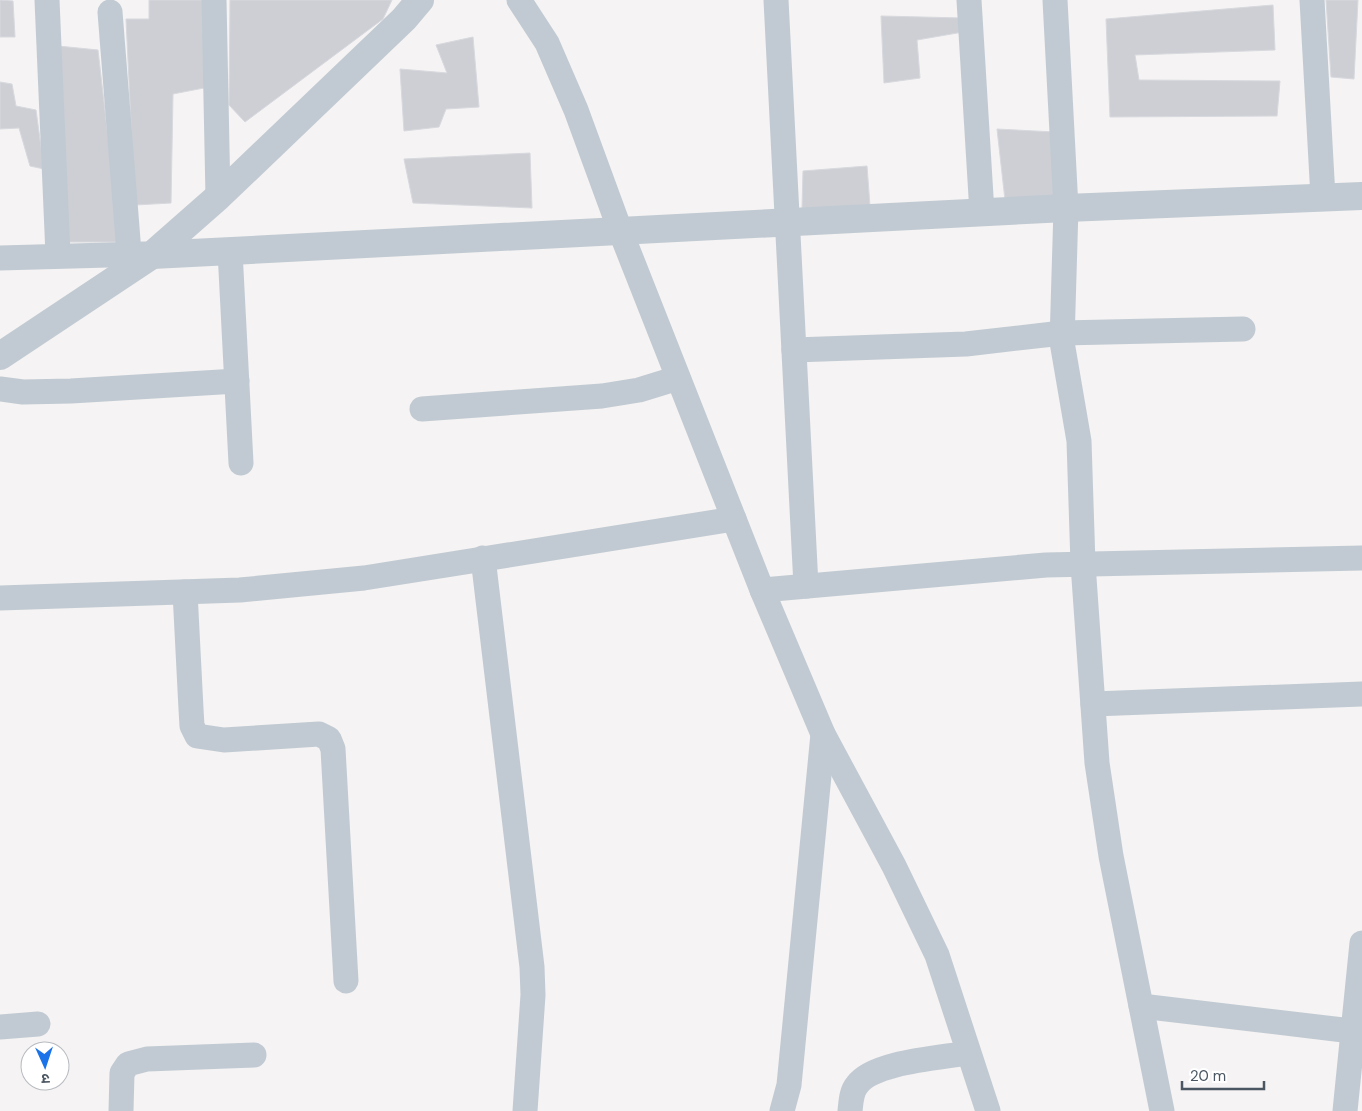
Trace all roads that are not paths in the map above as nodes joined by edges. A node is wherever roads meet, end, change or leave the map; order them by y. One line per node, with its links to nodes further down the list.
1 (47, 0): 19 (street)
2 (214, 0): 11 (street)
3 (420, 0): 11 (street)
4 (519, 0): 16 (street)
5 (776, 0): 15 (street)
6 (969, 0): 14 (street)
7 (1055, 0): 13 (street)
8 (1312, 0): 12 (street)
9 (110, 12): 18 (street)
10 (1362, 196): 12 (street)
11 (218, 197): 18 (street)
12 (1323, 197): 13 (street)
13 (1066, 208): 14 (street); 22 (street)
14 (982, 213): 15 (street)
15 (787, 224): 16 (street); 23 (street)
16 (620, 230): 17 (street); 25 (street)
17 (230, 251): 18 (street); 26 (street)
18 (141, 254): 19 (street); 24 (street)
19 (58, 255): 20 (street)
20 (0, 258)
21 (1243, 329): 22 (street)
22 (1062, 333): 23 (street); 33 (street)
23 (794, 350): 34 (street)
24 (0, 356)
25 (678, 378): 28 (street); 30 (street)
26 (236, 381): 27 (street); 29 (street)
27 (0, 389)
28 (422, 409)
29 (241, 463)
30 (734, 519): 31 (street); 35 (street)
31 (483, 558): 36 (street); 50 (street)
32 (1362, 558): 33 (street)
33 (1083, 564): 34 (street); 39 (street)
34 (806, 586): 35 (street)
35 (762, 590): 40 (street)
36 (185, 592): 37 (street); 42 (street)
37 (0, 598)
38 (1362, 694): 39 (street)
39 (1093, 704): 43 (street)
40 (823, 734): 47 (street); 51 (street)
41 (1362, 943): 46 (street)
42 (346, 981)
43 (1141, 1006): 46 (street); 54 (street)
44 (38, 1024): 45 (street)
45 (0, 1027)
46 (1352, 1031): 55 (street)
47 (968, 1053): 52 (street); 53 (street)
48 (254, 1055): 49 (street)
49 (121, 1111)
50 (525, 1111)
51 (782, 1111)
52 (850, 1111)
53 (988, 1111)
54 (1162, 1111)
55 (1345, 1111)

